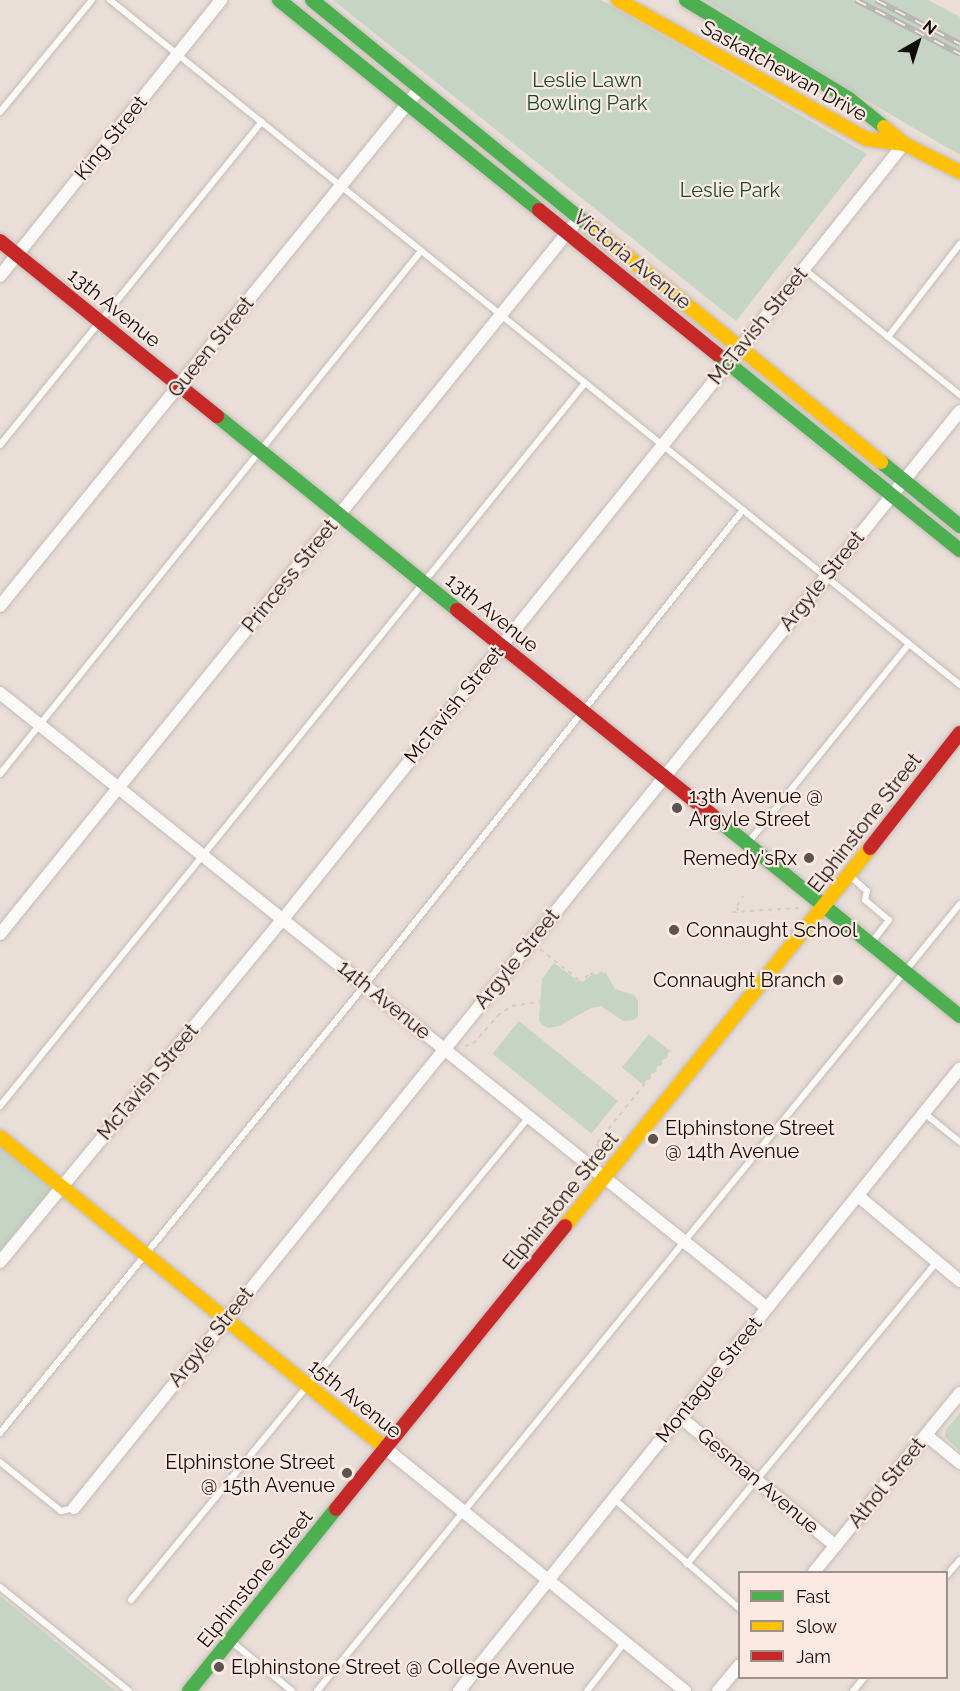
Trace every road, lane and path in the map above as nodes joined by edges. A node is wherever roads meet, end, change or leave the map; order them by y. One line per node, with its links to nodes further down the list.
1 (92, 0): 11 (lane)
2 (110, 0): 8 (lane)
3 (222, 0): 8 (street, King Street)
4 (279, 0): 10 (street, Victoria Avenue)
5 (312, 0): 9 (street, Victoria Avenue)
6 (618, 0): 13 (street, Saskatchewan Drive)
7 (686, 0): 13 (street, Saskatchewan Drive)
8 (178, 55): 12 (lane); 21 (street, King Street)
9 (421, 87): 10 (street, Queen Street); 16 (street, Victoria Avenue)
10 (407, 105): 15 (street, Queen Street); 17 (street, Victoria Avenue)
11 (0, 112)
12 (262, 122): 15 (lane); 25 (lane)
13 (904, 144): 14 (street, Saskatchewan Drive); 22 (street, McTavish Street)
14 (960, 172)
15 (341, 186): 20 (lane); 30 (street, Queen Street)
16 (580, 217): 17 (street, Princess Street); 27 (street, Victoria Avenue)
17 (567, 232): 24 (street, Princess Street); 28 (street, Victoria Avenue)
18 (0, 241): 21 (street, 13th Avenue)
19 (960, 244): 26 (lane)
20 (421, 251): 24 (lane); 35 (lane)
21 (17, 255): 23 (street, King Street); 25 (street, 13th Avenue)
22 (804, 269): 26 (lane); 27 (street, McTavish Street)
23 (0, 276)
24 (500, 314): 29 (lane); 39 (street, Princess Street)
25 (101, 322): 30 (street, 13th Avenue); 34 (lane)
26 (888, 337): 31 (lane)
27 (740, 348): 28 (street, McTavish Street); 36 (street, Victoria Avenue)
28 (727, 364): 33 (street, McTavish Street); 37 (street, Victoria Avenue)
29 (585, 383): 33 (lane); 43 (lane)
30 (180, 386): 35 (street, 13th Avenue); 44 (street, Queen Street)
31 (960, 395)
32 (960, 411): 36 (street, Argyle Street)
33 (663, 445): 38 (lane); 46 (street, McTavish Street)
34 (0, 446)
35 (260, 451): 39 (street, 13th Avenue); 50 (lane)
36 (904, 480): 37 (street, Argyle Street); 40 (street, Victoria Avenue)
37 (892, 495): 41 (street, Victoria Avenue); 42 (street, Argyle Street)
38 (743, 510): 42 (lane); 49 (lane)
39 (339, 514): 43 (street, 13th Avenue); 54 (street, Princess Street)
40 (960, 525)
41 (960, 550)
42 (826, 577): 45 (lane); 53 (street, Argyle Street)
43 (424, 583): 46 (street, 13th Avenue); 56 (lane)
44 (0, 606)
45 (909, 644): 47 (lane); 55 (lane)
46 (501, 646): 49 (street, 13th Avenue); 63 (street, McTavish Street)
47 (960, 685)
48 (0, 693): 50 (street, 14th Avenue)
49 (583, 712): 53 (street, 13th Avenue); 70 (lane)
50 (41, 725): 52 (lane); 54 (street, 14th Avenue)
51 (960, 734): 57 (street, Elphinstone Street)
52 (0, 774)
53 (664, 777): 55 (street, 13th Avenue); 65 (street, Argyle Street)
54 (120, 789): 56 (street, 14th Avenue); 64 (street, Princess Street)
55 (747, 844): 60 (street, 13th Avenue)
56 (202, 855): 63 (street, 14th Avenue); 75 (lane)
57 (849, 875): 60 (street, Elphinstone Street); 66 (lane)
58 (742, 896): 61 (path)
59 (960, 904): 68 (lane)
60 (824, 906): 61 (path); 66 (street, 13th Avenue); 80 (street, Elphinstone Street)
61 (738, 911): 62 (path)
62 (732, 912)
63 (283, 919): 70 (street, 14th Avenue); 81 (street, McTavish Street)
64 (0, 934)
65 (531, 941): 69 (path); 72 (street, Argyle Street)
66 (870, 944): 68 (street, 13th Avenue)
67 (607, 972): 69 (path)
68 (906, 973): 71 (street, 13th Avenue); 83 (lane)
69 (580, 981): 72 (path)
70 (365, 985): 72 (street, 14th Avenue); 84 (lane)
71 (960, 1016)
72 (444, 1049): 77 (street, 14th Avenue); 89 (street, Argyle Street)
73 (671, 1051): 80 (path)
74 (960, 1068): 76 (street, Montague Street)
75 (0, 1106)
76 (924, 1113): 79 (lane); 82 (street, Montague Street)
77 (529, 1117): 80 (street, 14th Avenue); 90 (lane)
78 (0, 1137): 81 (street, 15th Avenue)
79 (960, 1142)
80 (605, 1177): 83 (street, 14th Avenue); 95 (street, Elphinstone Street)
81 (61, 1186): 84 (street, 15th Avenue); 85 (street, McTavish Street)
82 (858, 1196): 86 (street); 88 (street, Montague Street)
83 (686, 1242): 88 (street, 14th Avenue); 101 (lane)
84 (144, 1253): 89 (street, 15th Avenue); 93 (lane)
85 (0, 1262)
86 (937, 1262): 87 (street); 98 (lane)
87 (960, 1281)
88 (767, 1308): 92 (street, Montague Street)
89 (225, 1319): 90 (street, 15th Avenue); 100 (street, Argyle Street)
90 (307, 1385): 95 (street, 15th Avenue); 109 (lane)
91 (960, 1393): 94 (street, Athol Street)
92 (680, 1417): 98 (street, Gesman Avenue); 99 (street, Montague Street)
93 (0, 1433)
94 (926, 1435): 97 (street); 102 (street, Athol Street)
95 (386, 1448): 101 (street, 15th Avenue); 112 (street, Elphinstone Street)
96 (0, 1462): 100 (lane)
97 (960, 1462)
98 (757, 1480): 102 (street, Gesman Avenue); 104 (lane)
99 (613, 1498): 104 (lane); 107 (street, Montague Street)
100 (74, 1508)
101 (463, 1511): 107 (street, 15th Avenue); 120 (lane)
102 (836, 1546): 105 (street, Athol Street)
103 (960, 1560): 106 (lane)
104 (687, 1564): 110 (lane)
105 (815, 1571)
106 (948, 1574)
107 (548, 1580): 113 (street, 15th Avenue); 121 (street, Montague Street)
108 (0, 1587): 111 (lane)
109 (131, 1600)
110 (738, 1607)
111 (33, 1614): 114 (path); 117 (lane)
112 (230, 1640): 118 (street, Elphinstone Street); 119 (lane)
113 (625, 1642): 122 (lane); 123 (street, 15th Avenue)
114 (0, 1652)
115 (738, 1667): 124 (street)
116 (862, 1679): 125 (lane)
117 (129, 1691)
118 (189, 1691)
119 (292, 1691)
120 (317, 1691)
121 (459, 1691)
122 (587, 1691)
123 (686, 1691)
124 (718, 1691)
125 (853, 1691)

